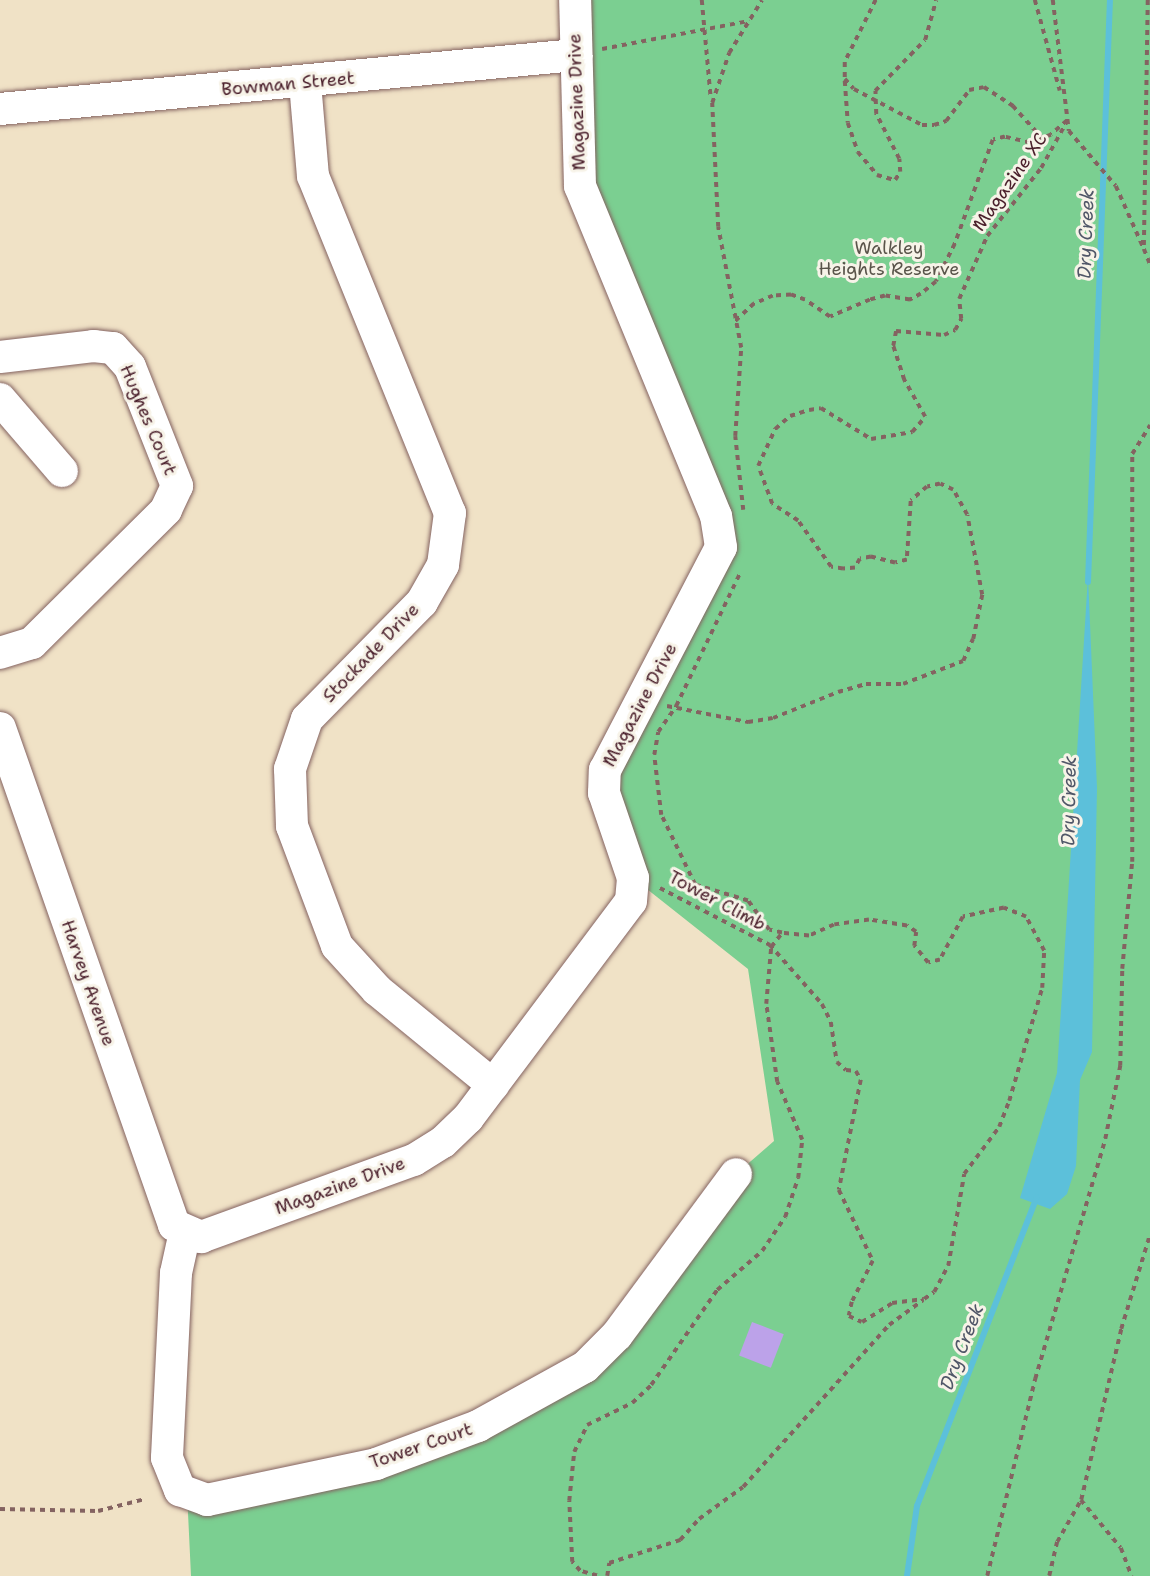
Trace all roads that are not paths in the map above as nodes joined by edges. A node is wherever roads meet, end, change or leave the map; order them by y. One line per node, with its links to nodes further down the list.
1 (575, 0): 2 (street, Magazine Drive)
2 (576, 55): 3 (street, Bowman Street); 10 (street, Magazine Drive)
3 (305, 83): 4 (street, Bowman Street); 10 (street, Stockade Drive)
4 (0, 109)
5 (0, 356): 8 (street, Hughes Court)
6 (0, 399): 7 (street)
7 (62, 471)
8 (0, 653)
9 (0, 728): 12 (street, Harvey Avenue)
10 (493, 1085): 12 (street, Magazine Drive)
11 (736, 1174): 12 (street, Tower Court)
12 (185, 1232)

